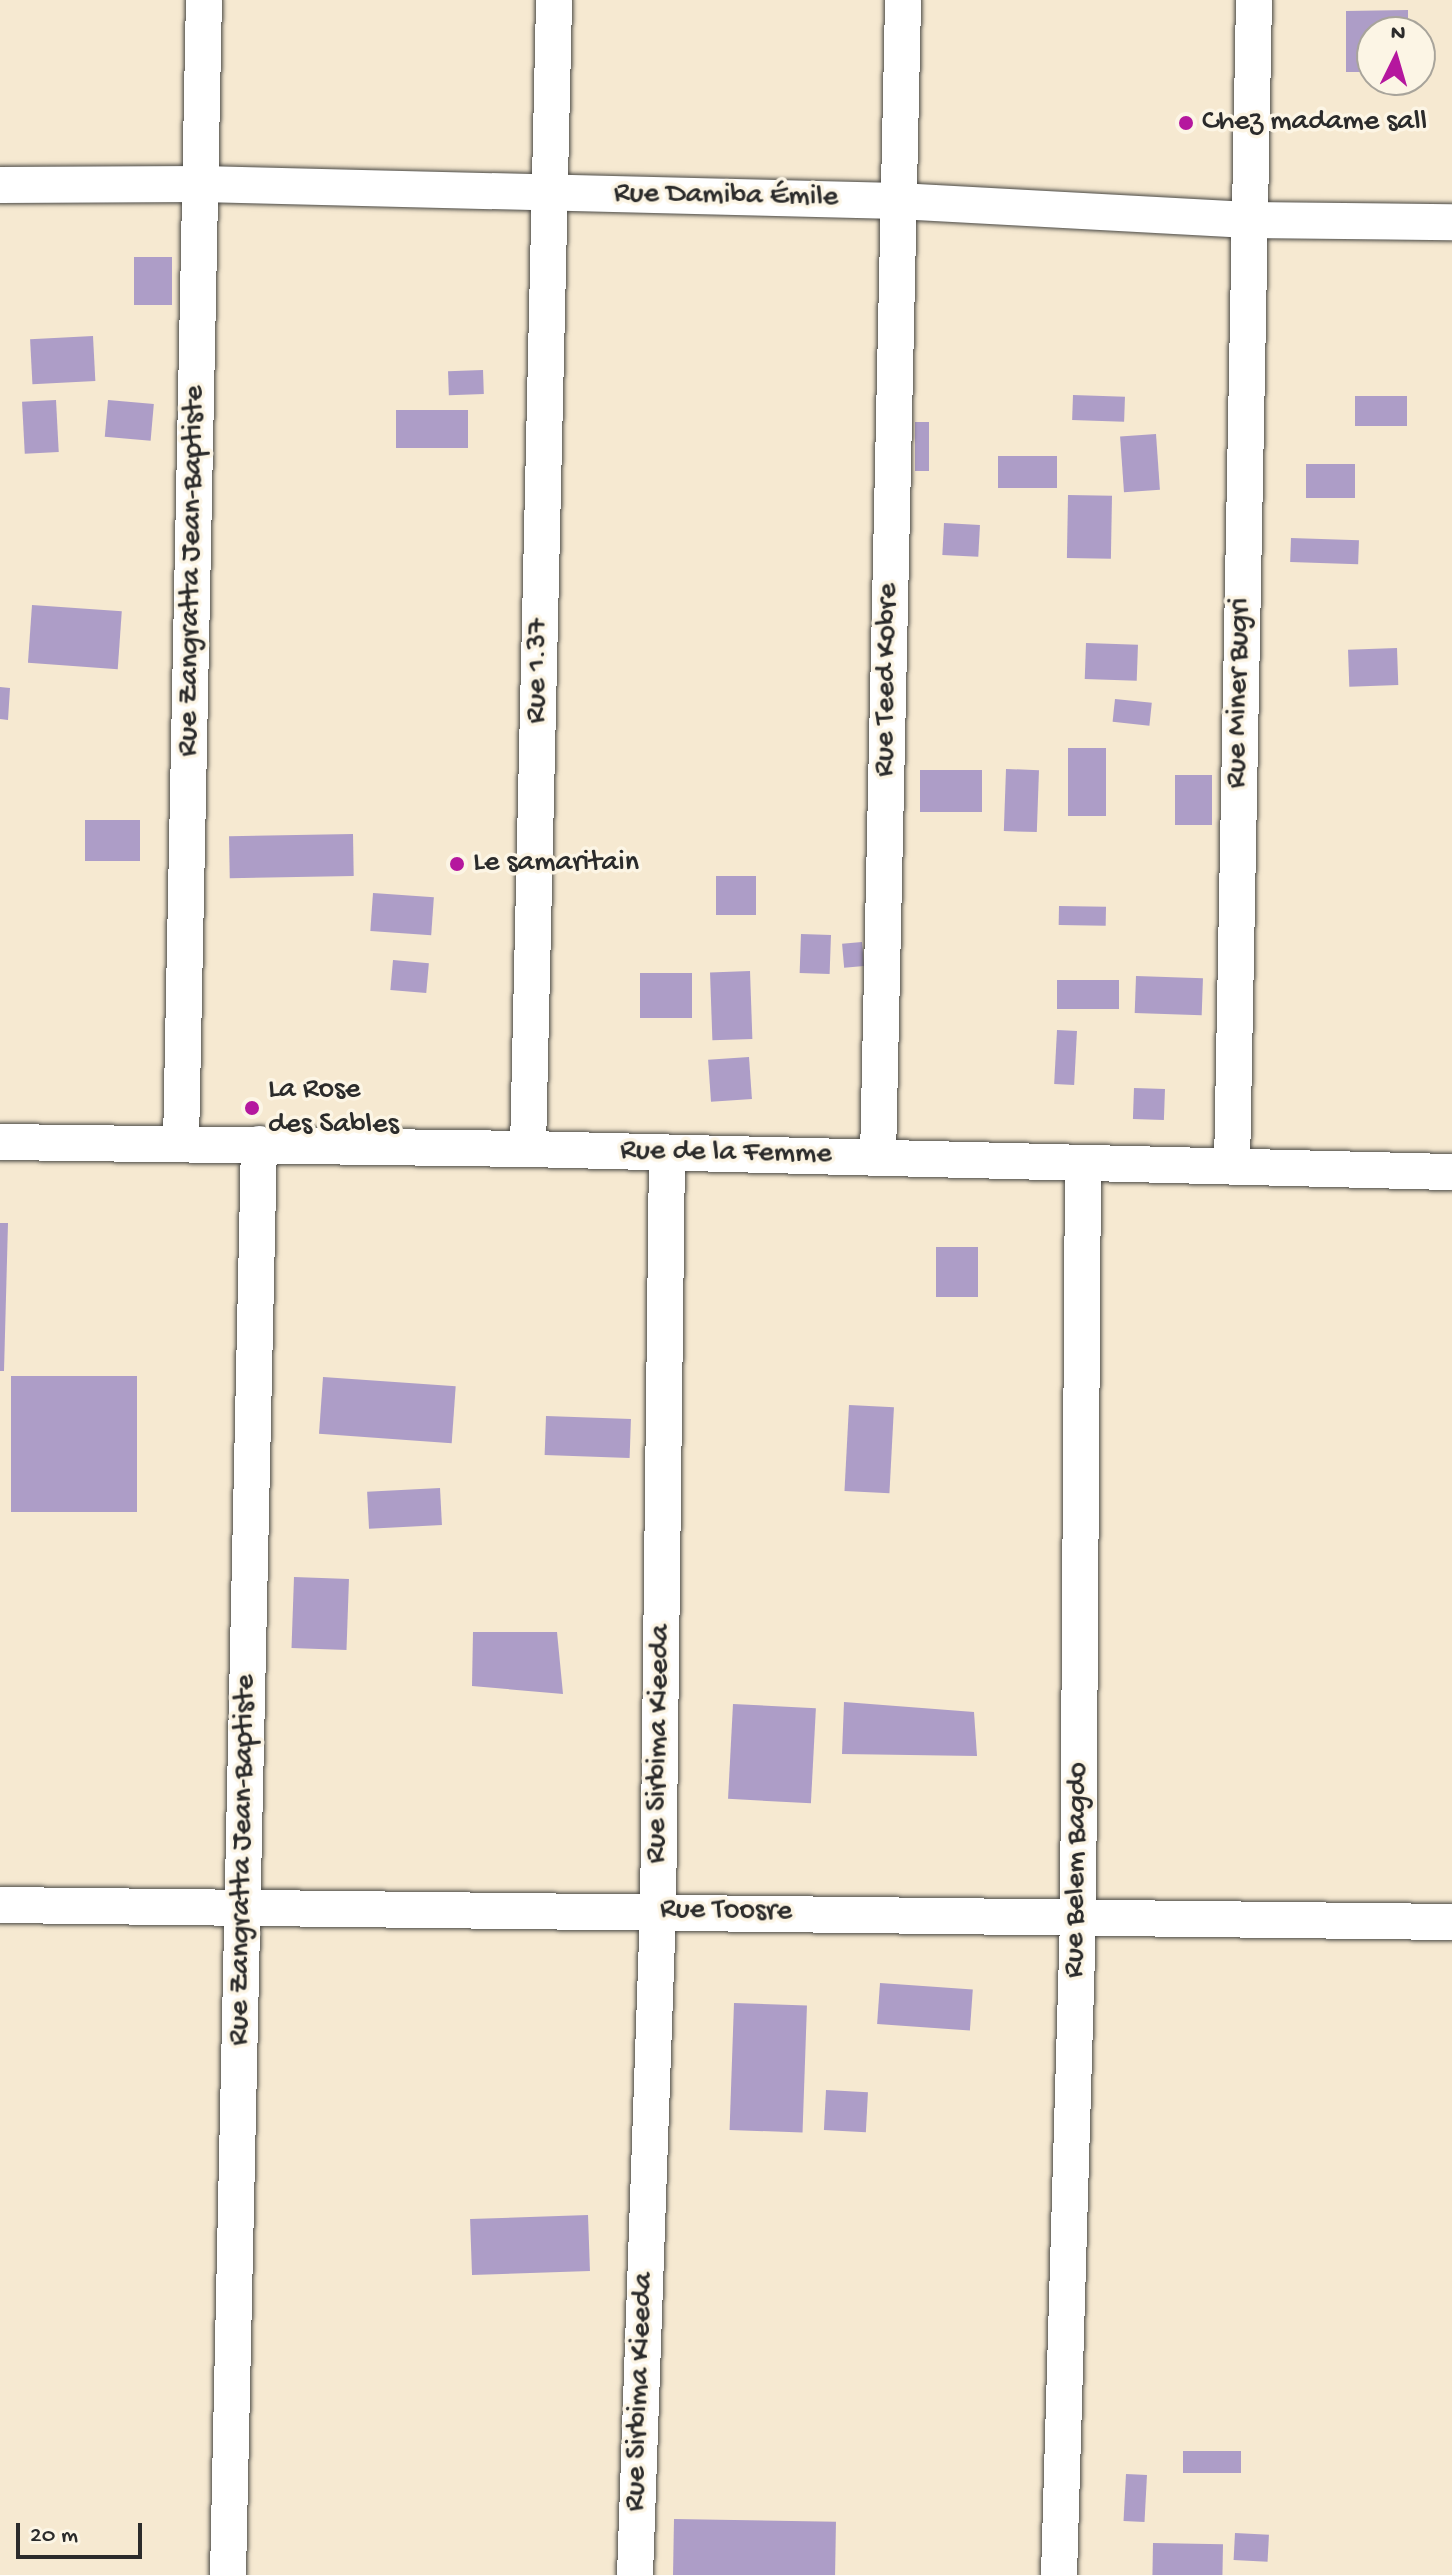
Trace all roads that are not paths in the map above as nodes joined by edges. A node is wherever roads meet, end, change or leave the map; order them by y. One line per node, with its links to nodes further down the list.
1 (204, 0): 5 (street, Rue Zangratta Jean-Baptiste)
2 (554, 0): 7 (street, Rue 1.37)
3 (903, 0): 8 (street, Rue Teed Kobre)
4 (1254, 0): 9 (street, Rue Miner Bugri)
5 (201, 184): 6 (street, Rue Damiba Émile); 7 (street, Rue Damiba Émile); 12 (street, Rue Zangratta Jean-Baptiste)
6 (0, 185)
7 (550, 193): 8 (street, Rue Damiba Émile); 14 (street, Rue 1.37)
8 (898, 201): 9 (street, Rue Damiba Émile); 16 (street, Rue Teed Kobre)
9 (1248, 220): 10 (street, Rue Damiba Émile); 18 (street, Rue Miner Bugri)
10 (1452, 222)
11 (0, 1142): 12 (street, Rue de la Femme)
12 (181, 1143): 13 (street, Rue de la Femme)
13 (259, 1144): 14 (street, Rue de la Femme); 21 (street, Rue Zangratta Jean-Baptiste)
14 (528, 1149): 15 (street, Rue de la Femme)
15 (667, 1153): 16 (street, Rue de la Femme); 22 (street, Rue Sirbima Kieeda)
16 (878, 1158): 17 (street, Rue de la Femme)
17 (1083, 1164): 18 (street, Rue de la Femme); 23 (street, Rue Belem Bagdo)
18 (1232, 1166): 19 (street, Rue de la Femme)
19 (1452, 1172)
20 (0, 1905): 21 (street, Rue Toosre)
21 (243, 1909): 22 (street, Rue Toosre); 25 (street, Rue Zangratta Jean-Baptiste)
22 (658, 1911): 23 (street, Rue Toosre); 26 (street, Rue Sirbima Kieeda)
23 (1078, 1918): 24 (street, Rue Toosre); 27 (street, Rue Belem Bagdo)
24 (1452, 1922)
25 (228, 2575)
26 (635, 2575)
27 (1059, 2575)

